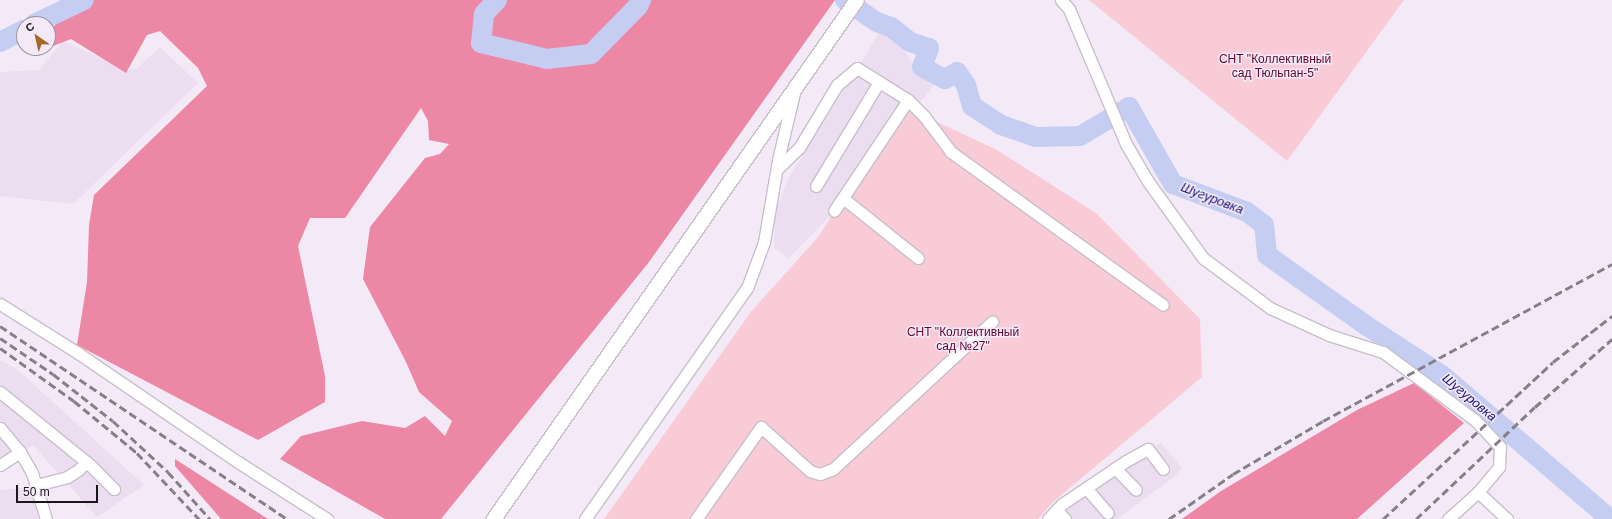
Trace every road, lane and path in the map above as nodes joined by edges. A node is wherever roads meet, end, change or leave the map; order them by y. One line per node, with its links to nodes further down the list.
1 (857, 0): 4 (main road)
2 (1061, 0): 25 (street)
3 (879, 82): 5 (street); 6 (street); 7 (street)
4 (796, 88): 6 (street); 30 (main road)
5 (908, 100): 8 (street); 12 (street)
6 (777, 169): 31 (street)
7 (816, 186)
8 (843, 198): 9 (street); 10 (street)
9 (834, 211)
10 (918, 258)
11 (0, 304): 29 (street)
12 (1163, 305)
13 (992, 322): 32 (street)
14 (0, 392): 17 (street)
15 (0, 428): 16 (street)
16 (20, 452): 18 (street); 21 (street)
17 (86, 462): 21 (street); 23 (street)
18 (0, 465)
19 (1116, 468): 20 (street); 22 (street); 24 (street)
20 (1163, 469)
21 (36, 485): 28 (street)
22 (1086, 488): 26 (street); 27 (street)
23 (114, 489)
24 (1136, 490)
25 (1478, 492): 35 (street); 36 (street)
26 (1056, 510): 33 (street); 34 (street)
27 (1108, 513)
28 (46, 519)
29 (327, 519)
30 (494, 519)
31 (585, 519)
32 (696, 519)
33 (1048, 519)
34 (1066, 519)
35 (1448, 519)
36 (1507, 519)

